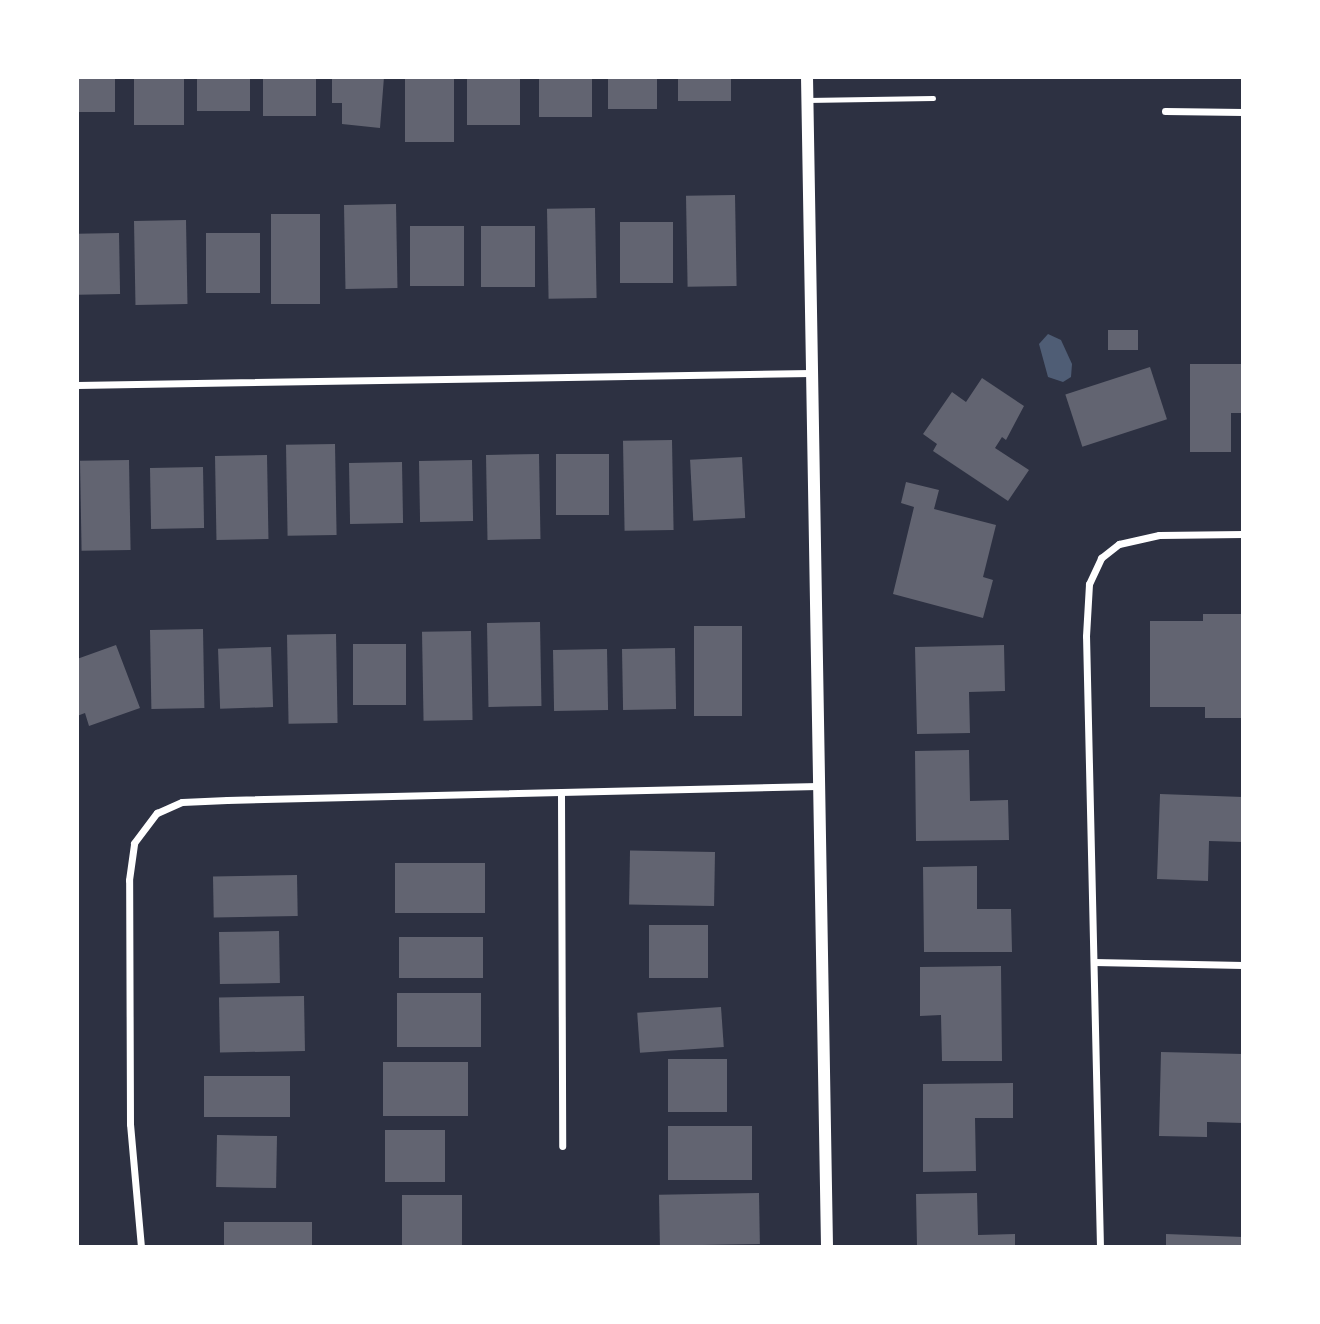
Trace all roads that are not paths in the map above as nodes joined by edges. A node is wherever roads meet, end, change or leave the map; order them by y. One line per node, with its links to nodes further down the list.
1 (807, 77): 3 (street)
2 (933, 98): 3 (lane)
3 (807, 100): 6 (street)
4 (1165, 111): 5 (street)
5 (1243, 112)
6 (811, 373): 7 (street); 9 (street)
7 (77, 385)
8 (1243, 534): 11 (street)
9 (818, 786): 10 (street); 15 (street)
10 (561, 795): 13 (street); 14 (street)
11 (1094, 962): 12 (street); 16 (street)
12 (1243, 965)
13 (562, 1146)
14 (141, 1247)
15 (827, 1247)
16 (1100, 1247)

